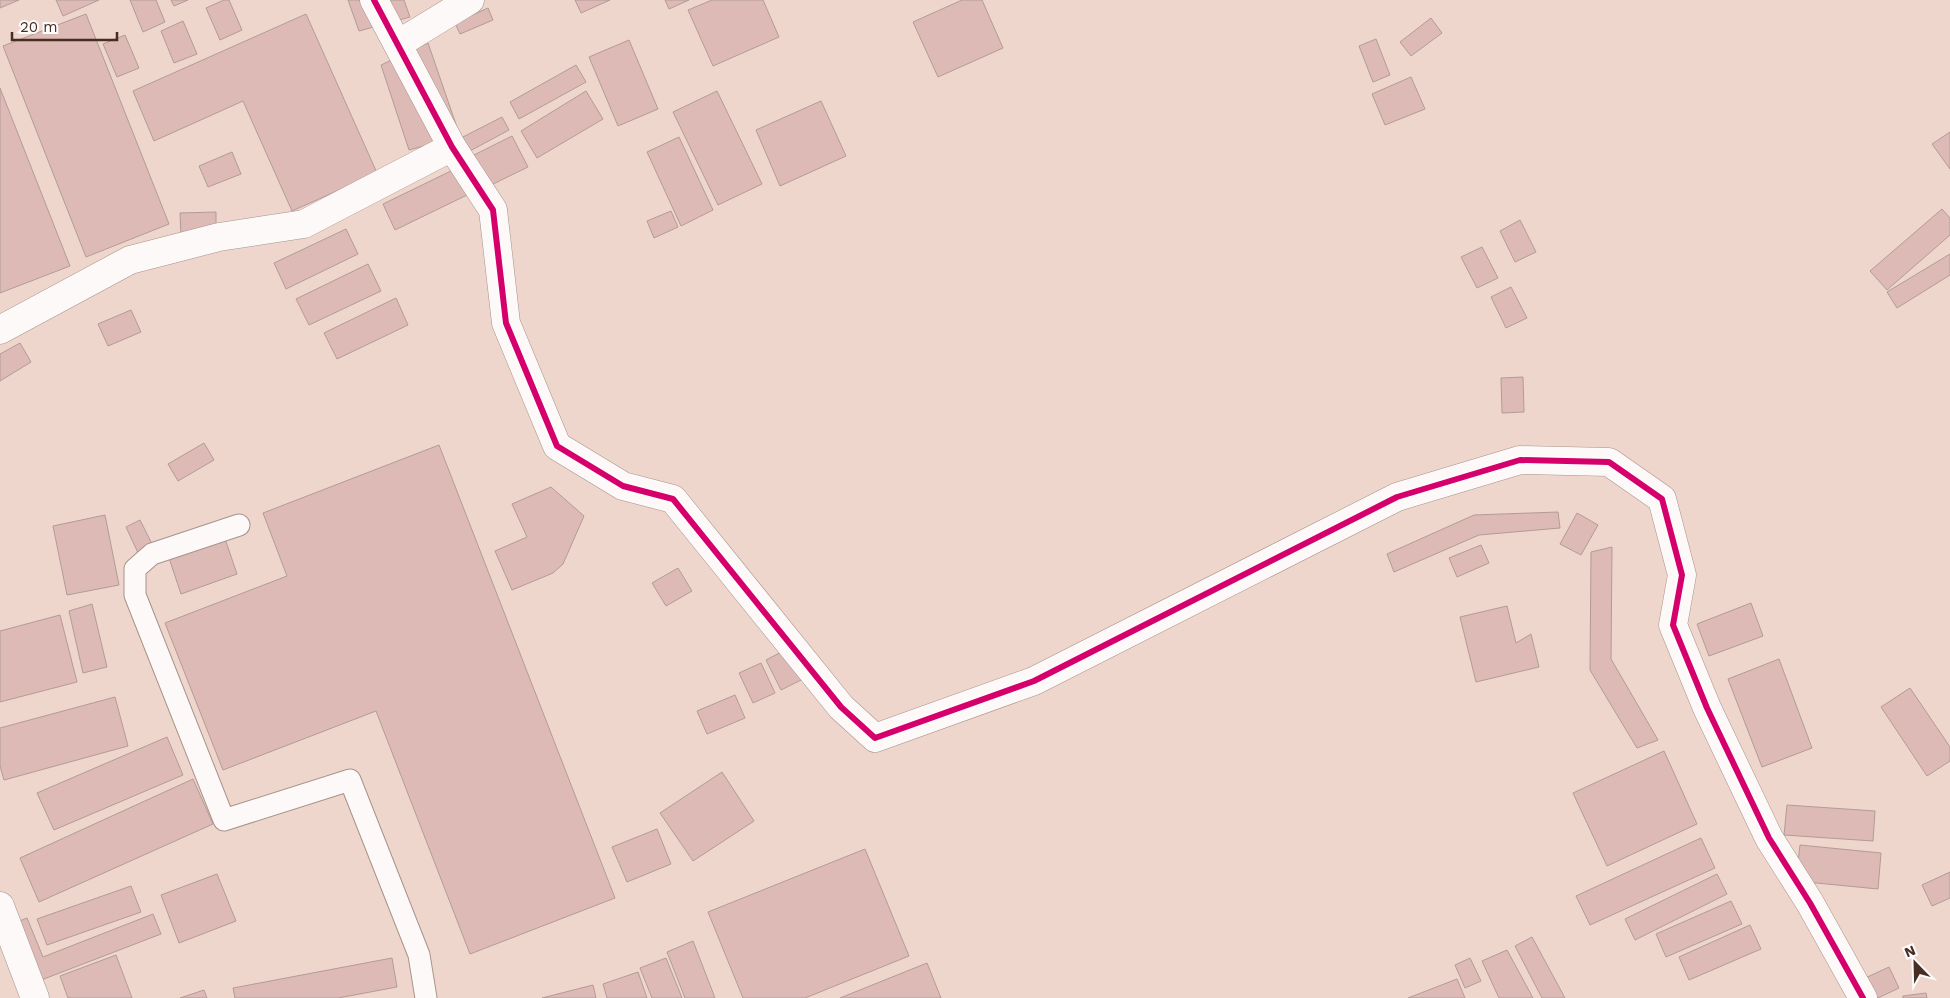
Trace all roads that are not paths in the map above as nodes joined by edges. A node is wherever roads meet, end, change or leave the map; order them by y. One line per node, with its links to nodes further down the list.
1 (374, 0): 3 (street)
2 (470, 0): 3 (street)
3 (398, 44): 4 (street)
4 (452, 147): 5 (street); 10 (street)
5 (0, 330)
6 (239, 525): 9 (lane)
7 (0, 906): 8 (street)
8 (35, 998)
9 (426, 998)
10 (1863, 998)

